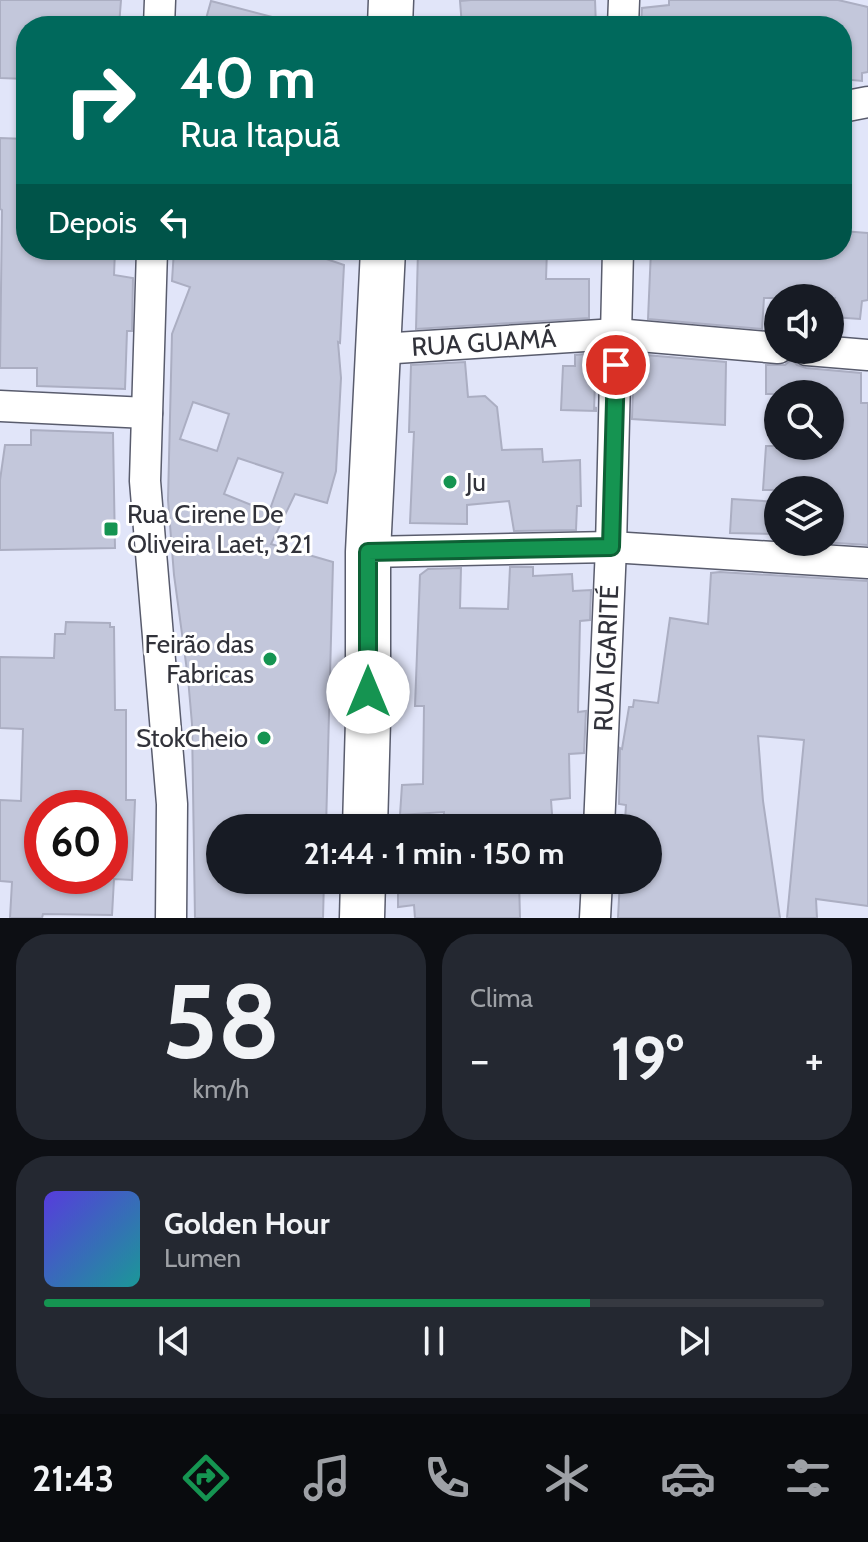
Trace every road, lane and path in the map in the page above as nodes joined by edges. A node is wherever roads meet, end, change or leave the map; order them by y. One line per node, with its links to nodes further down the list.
1 (152, 260): 10 (street)
2 (383, 260): 6 (main road)
3 (618, 260): 4 (street, RUA IGARITÉ)
4 (616, 334): 5 (street, RUA GUAMÁ); 6 (street, RUA GUAMÁ); 11 (street, RUA IGARITÉ)
5 (764, 347)
6 (380, 349): 12 (main road)
7 (844, 353): 8 (street)
8 (868, 355)
9 (0, 406): 10 (street)
10 (147, 413): 18 (street)
11 (611, 547): 12 (street); 13 (street); 15 (street, RUA IGARITÉ)
12 (368, 552): 14 (main road)
13 (868, 563)
14 (365, 814)
15 (600, 814)
16 (363, 894): 19 (main road)
17 (596, 894): 20 (street)
18 (171, 918)
19 (362, 918)
20 (595, 918)

